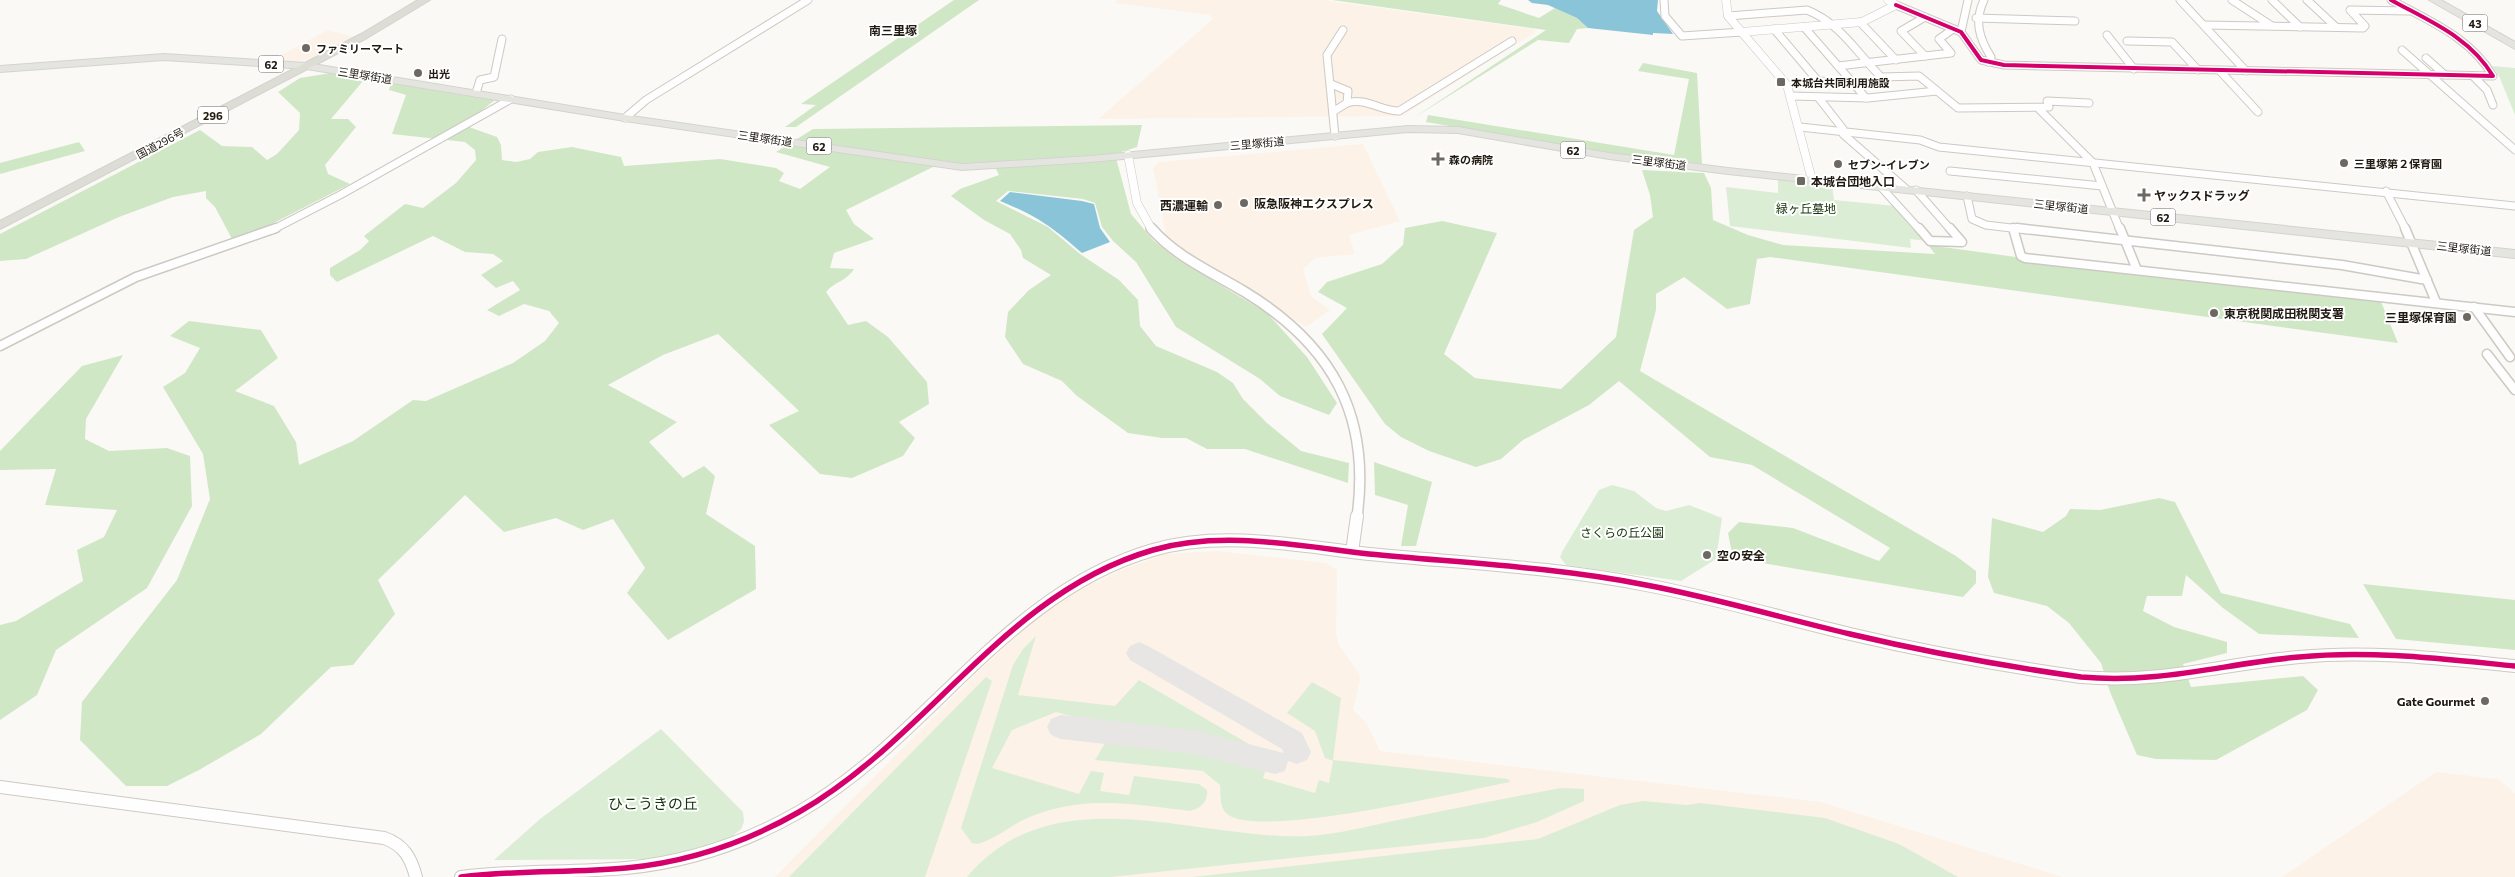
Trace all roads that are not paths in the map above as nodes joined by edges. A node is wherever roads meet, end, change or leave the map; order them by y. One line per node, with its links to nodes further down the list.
1 (425, 0): 43 (highway, 国道296号 / 296)
2 (808, 0): 67 (street)
3 (1664, 0): 30 (street)
4 (1726, 0): 16 (street)
5 (1888, 0): 14 (street)
6 (1968, 0): 31 (street)
7 (1984, 0): 18 (street)
8 (2180, 0): 22 (street)
9 (2232, 0): 23 (street)
10 (2272, 0): 25 (street)
11 (2307, 0): 26 (street)
12 (2392, 0): 15 (street)
13 (2438, 1): 36 (main road, 43)
14 (1896, 5): 17 (street); 19 (street)
15 (2409, 11): 26 (street); 52 (street)
16 (1728, 16): 21 (street); 30 (street)
17 (1925, 17): 28 (street); 38 (street)
18 (1976, 18): 20 (street); 41 (street)
19 (1860, 22): 21 (street); 40 (street)
20 (2075, 22)
21 (1832, 24): 24 (street); 42 (street)
22 (2204, 25): 23 (street); 49 (street)
23 (2272, 26): 25 (street)
24 (1804, 27): 27 (street); 44 (street)
25 (2300, 27): 26 (street)
26 (2336, 27)
27 (1774, 29): 30 (street); 53 (street)
28 (1953, 29): 31 (street); 38 (street)
29 (1343, 30): 54 (street)
30 (1742, 32): 57 (street)
31 (1961, 32): 41 (street)
32 (2107, 35): 45 (street)
33 (502, 39): 56 (street)
34 (1512, 41): 61 (street)
35 (2127, 41): 47 (street)
36 (2515, 46)
37 (2402, 50): 50 (street)
38 (1925, 56): 40 (street)
39 (2426, 58): 51 (street)
40 (1896, 60): 42 (street)
41 (1988, 62): 45 (street)
42 (1867, 63): 44 (street); 55 (street)
43 (307, 66): 46 (main road, 三里塚街道 / 62); 56 (main road, 三里塚街道 / 62); 83 (highway, 国道296号 / 296)
44 (1838, 66): 53 (street)
45 (2134, 68): 47 (street)
46 (0, 69)
47 (2198, 70): 48 (street)
48 (2220, 71): 49 (street); 66 (street)
49 (2246, 71): 50 (street)
50 (2429, 75): 51 (street); 71 (street)
51 (2445, 75): 52 (street)
52 (2473, 76): 63 (street)
53 (1853, 83): 59 (street)
54 (1331, 84): 61 (street); 65 (street)
55 (1937, 91): 59 (street); 64 (street)
56 (476, 93): 60 (main road, 三里塚街道 / 62)
57 (1791, 96): 58 (street); 68 (street)
58 (1818, 97): 59 (street); 69 (street)
59 (1866, 98)
60 (511, 99): 67 (main road, 三里塚街道 / 62); 93 (street)
61 (1347, 103): 65 (street)
62 (2089, 103): 64 (street)
63 (2493, 105)
64 (2038, 108): 73 (street)
65 (1334, 111): 70 (street)
66 (2258, 112)
67 (625, 118): 72 (main road, 三里塚街道 / 62)
68 (1800, 128): 69 (street); 75 (street)
69 (1843, 132): 73 (street); 78 (street)
70 (1335, 136): 72 (main road, 三里塚街道 / 62); 75 (main road, 三里塚街道 / 62)
71 (2515, 150)
72 (1128, 155): 96 (street)
73 (2093, 163): 76 (street); 79 (street)
74 (1950, 171): 76 (street)
75 (1812, 180): 77 (main road, 三里塚街道 / 62)
76 (2102, 186): 82 (street)
77 (1881, 187): 78 (main road, 三里塚街道 / 62); 78 (street)
78 (1911, 190): 80 (main road, 三里塚街道 / 62)
79 (2387, 192): 81 (street); 86 (street)
80 (1967, 196): 82 (main road, 三里塚街道 / 62); 84 (street)
81 (2515, 206)
82 (2113, 211): 85 (street); 86 (main road, 三里塚街道 / 62)
83 (0, 226)
84 (2013, 228): 85 (street); 88 (street)
85 (2124, 240): 88 (street); 89 (street)
86 (2412, 242): 87 (main road, 三里塚街道 / 62); 89 (street)
87 (2515, 254)
88 (2137, 270): 90 (street)
89 (2427, 280): 90 (street)
90 (2436, 302): 91 (street)
91 (2474, 307): 92 (street); 94 (street)
92 (2515, 312)
93 (0, 346)
94 (2512, 357): 95 (street)
95 (2515, 390)
96 (1352, 552): 97 (street); 100 (street)
97 (2515, 666)
98 (0, 787): 99 (street)
99 (416, 877)
100 (461, 877)

